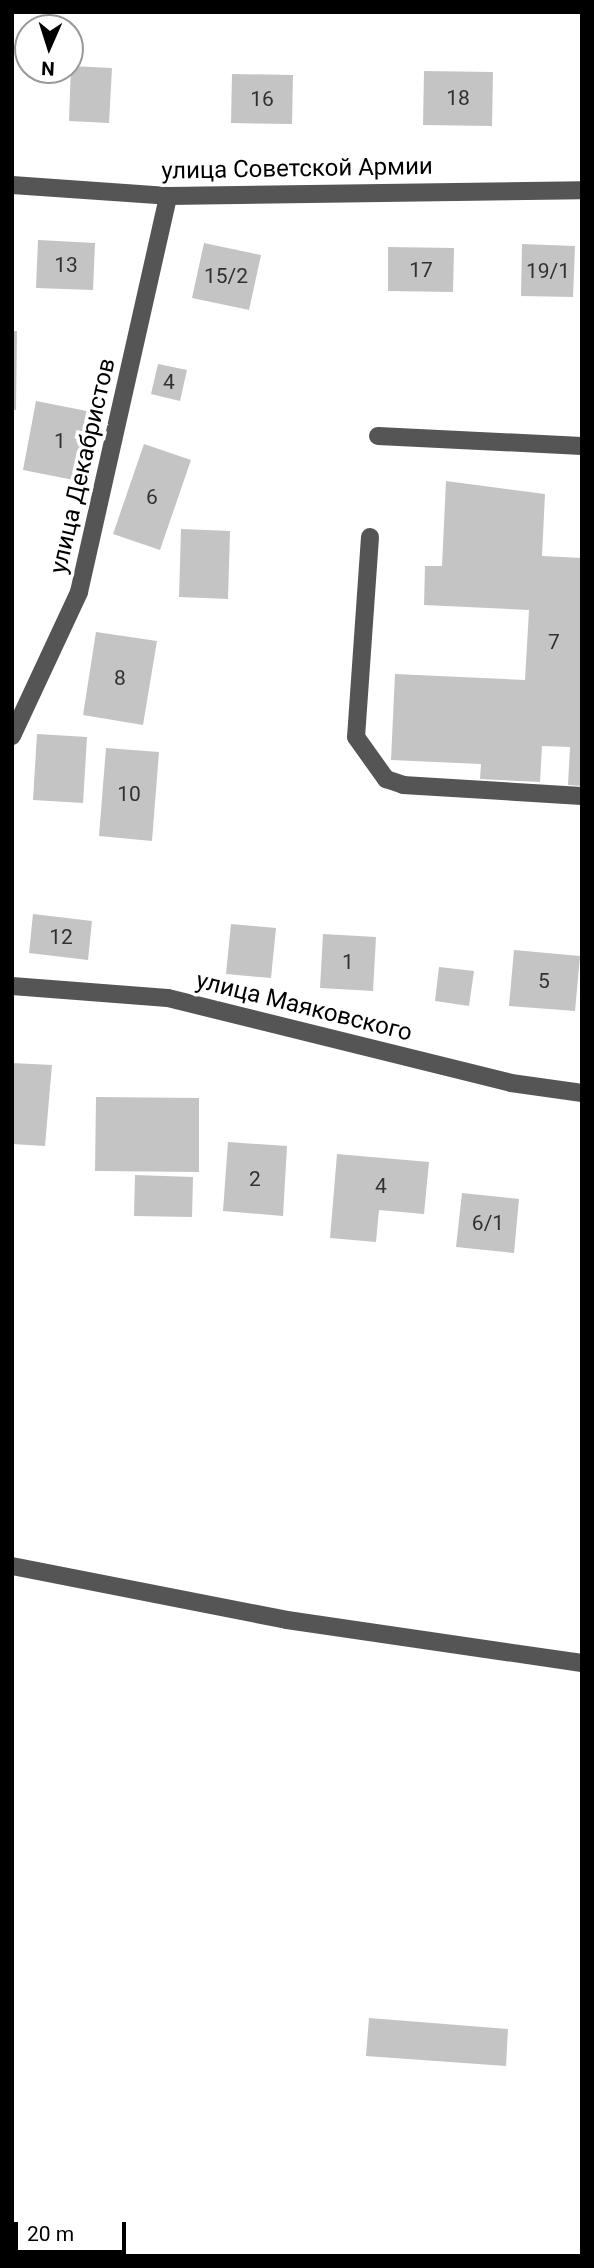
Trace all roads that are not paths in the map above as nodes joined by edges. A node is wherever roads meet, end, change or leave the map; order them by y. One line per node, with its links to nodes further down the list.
1 (12, 185): 3 (street, улица Советской Армии)
2 (582, 190): 3 (street, улица Советской Армии)
3 (168, 196): 7 (street, улица Декабристов)
4 (378, 436): 5 (street)
5 (582, 446)
6 (370, 537): 8 (street)
7 (12, 736)
8 (582, 796)
9 (12, 986): 10 (street, улица Маяковского)
10 (582, 1093)
11 (12, 1566): 12 (street)
12 (582, 1663)

